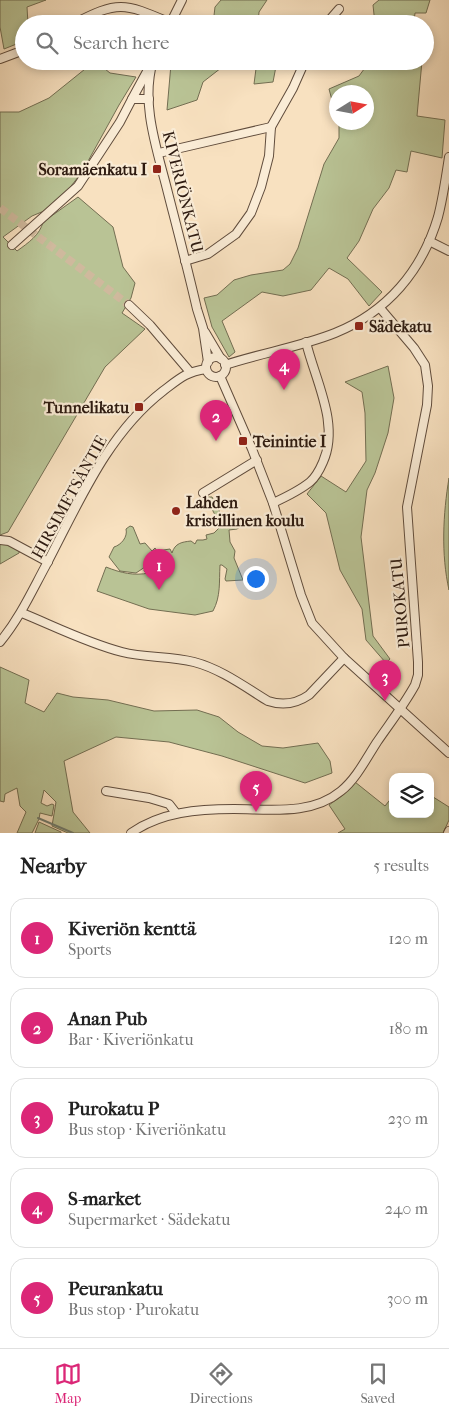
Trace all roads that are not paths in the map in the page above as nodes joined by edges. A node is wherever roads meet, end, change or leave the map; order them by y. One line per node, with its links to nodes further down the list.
1 (182, 0): 5 (street)
2 (338, 9): 6 (street)
3 (90, 15): 4 (street)
4 (152, 15)
5 (175, 15)
6 (333, 15)
7 (15, 53): 8 (street)
8 (0, 59)
9 (146, 70): 13 (street)
10 (151, 70): 12 (street, KIVERIÖNKATU)
11 (301, 70): 14 (street)
12 (148, 98): 13 (street); 15 (street, KIVERIÖNKATU)
13 (132, 99): 18 (street)
14 (271, 127): 15 (street); 20 (street)
15 (159, 153): 20 (street, KIVERIÖNKATU)
16 (449, 158): 17 (street)
17 (429, 241): 19 (street); 22 (street)
18 (12, 245)
19 (449, 251)
20 (186, 262): 23 (street, KIVERIÖNKATU)
21 (129, 305): 27 (street)
22 (380, 308): 24 (street); 37 (street, PUROKATU)
23 (203, 328): 25 (street, KIVERIÖNKATU); 26 (street, KIVERIÖNKATU)
24 (306, 342): 25 (street); 31 (street)
25 (223, 362): 26 (street); 28 (street)
26 (207, 366): 27 (street, HIRSIMETSÄNTIE); 28 (street)
27 (190, 372): 33 (street, HIRSIMETSÄNTIE)
28 (220, 376): 29 (street)
29 (257, 460): 30 (street); 31 (street)
30 (203, 493)
31 (273, 503): 36 (street)
32 (0, 540): 33 (street)
33 (48, 562): 34 (street, HIRSIMETSÄNTIE)
34 (22, 612): 35 (street, HIRSIMETSÄNTIE); 36 (street)
35 (0, 642)
36 (344, 658): 37 (street)
37 (400, 709): 38 (street); 40 (street, PUROKATU)
38 (449, 753)
39 (106, 791): 40 (street)
40 (176, 813): 41 (street, PUROKATU)
41 (131, 833)

